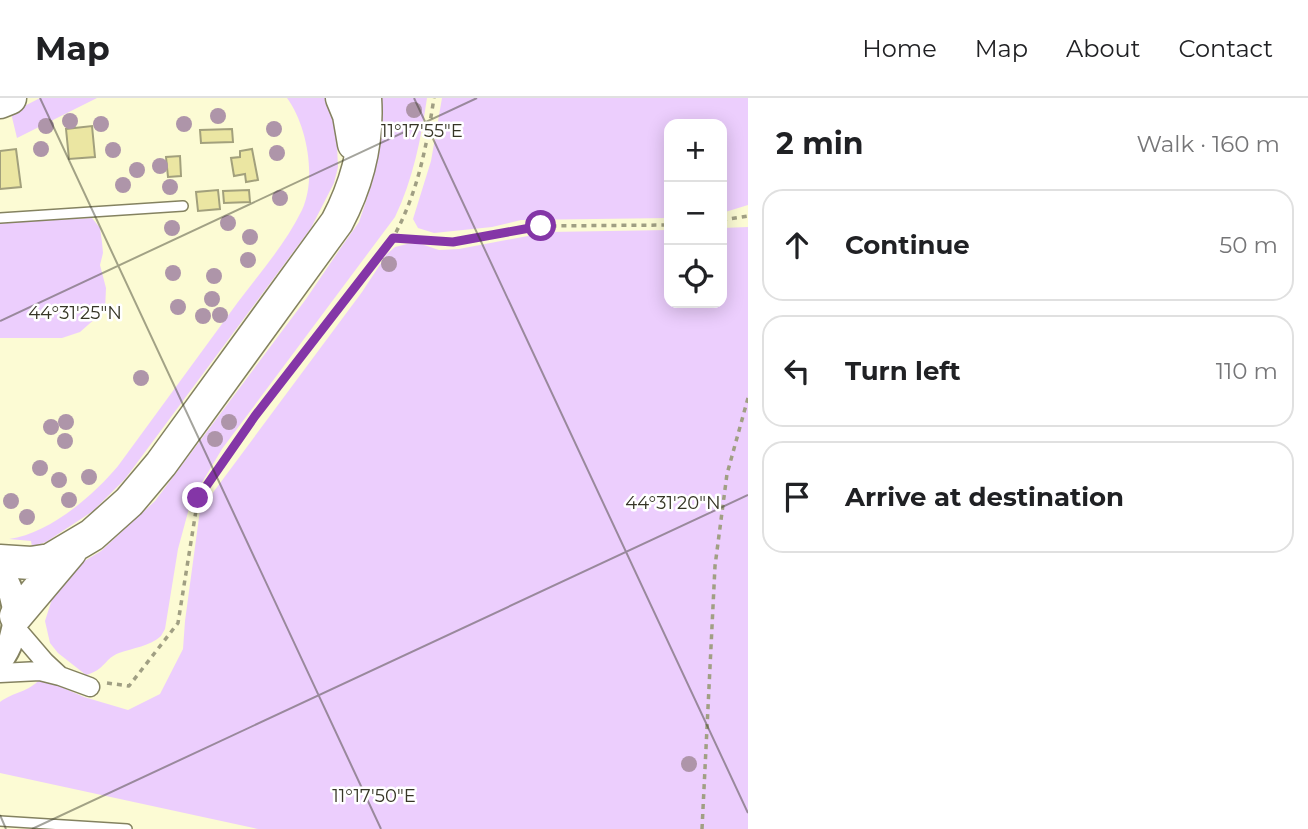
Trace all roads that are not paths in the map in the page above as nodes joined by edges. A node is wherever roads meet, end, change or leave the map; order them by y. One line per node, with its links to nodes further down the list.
1 (10, 98): 4 (highway)
2 (342, 98): 5 (highway)
3 (365, 98): 5 (highway)
4 (0, 102)
5 (354, 184): 8 (highway)
6 (183, 206): 7 (lane)
7 (0, 218)
8 (75, 546): 9 (highway); 11 (highway)
9 (0, 561)
10 (0, 570): 11 (main road)
11 (16, 621): 12 (main road); 14 (street)
12 (0, 661)
13 (0, 673): 14 (street)
14 (60, 676): 15 (street)
15 (98, 685)
16 (0, 821): 17 (lane)
17 (127, 829)

